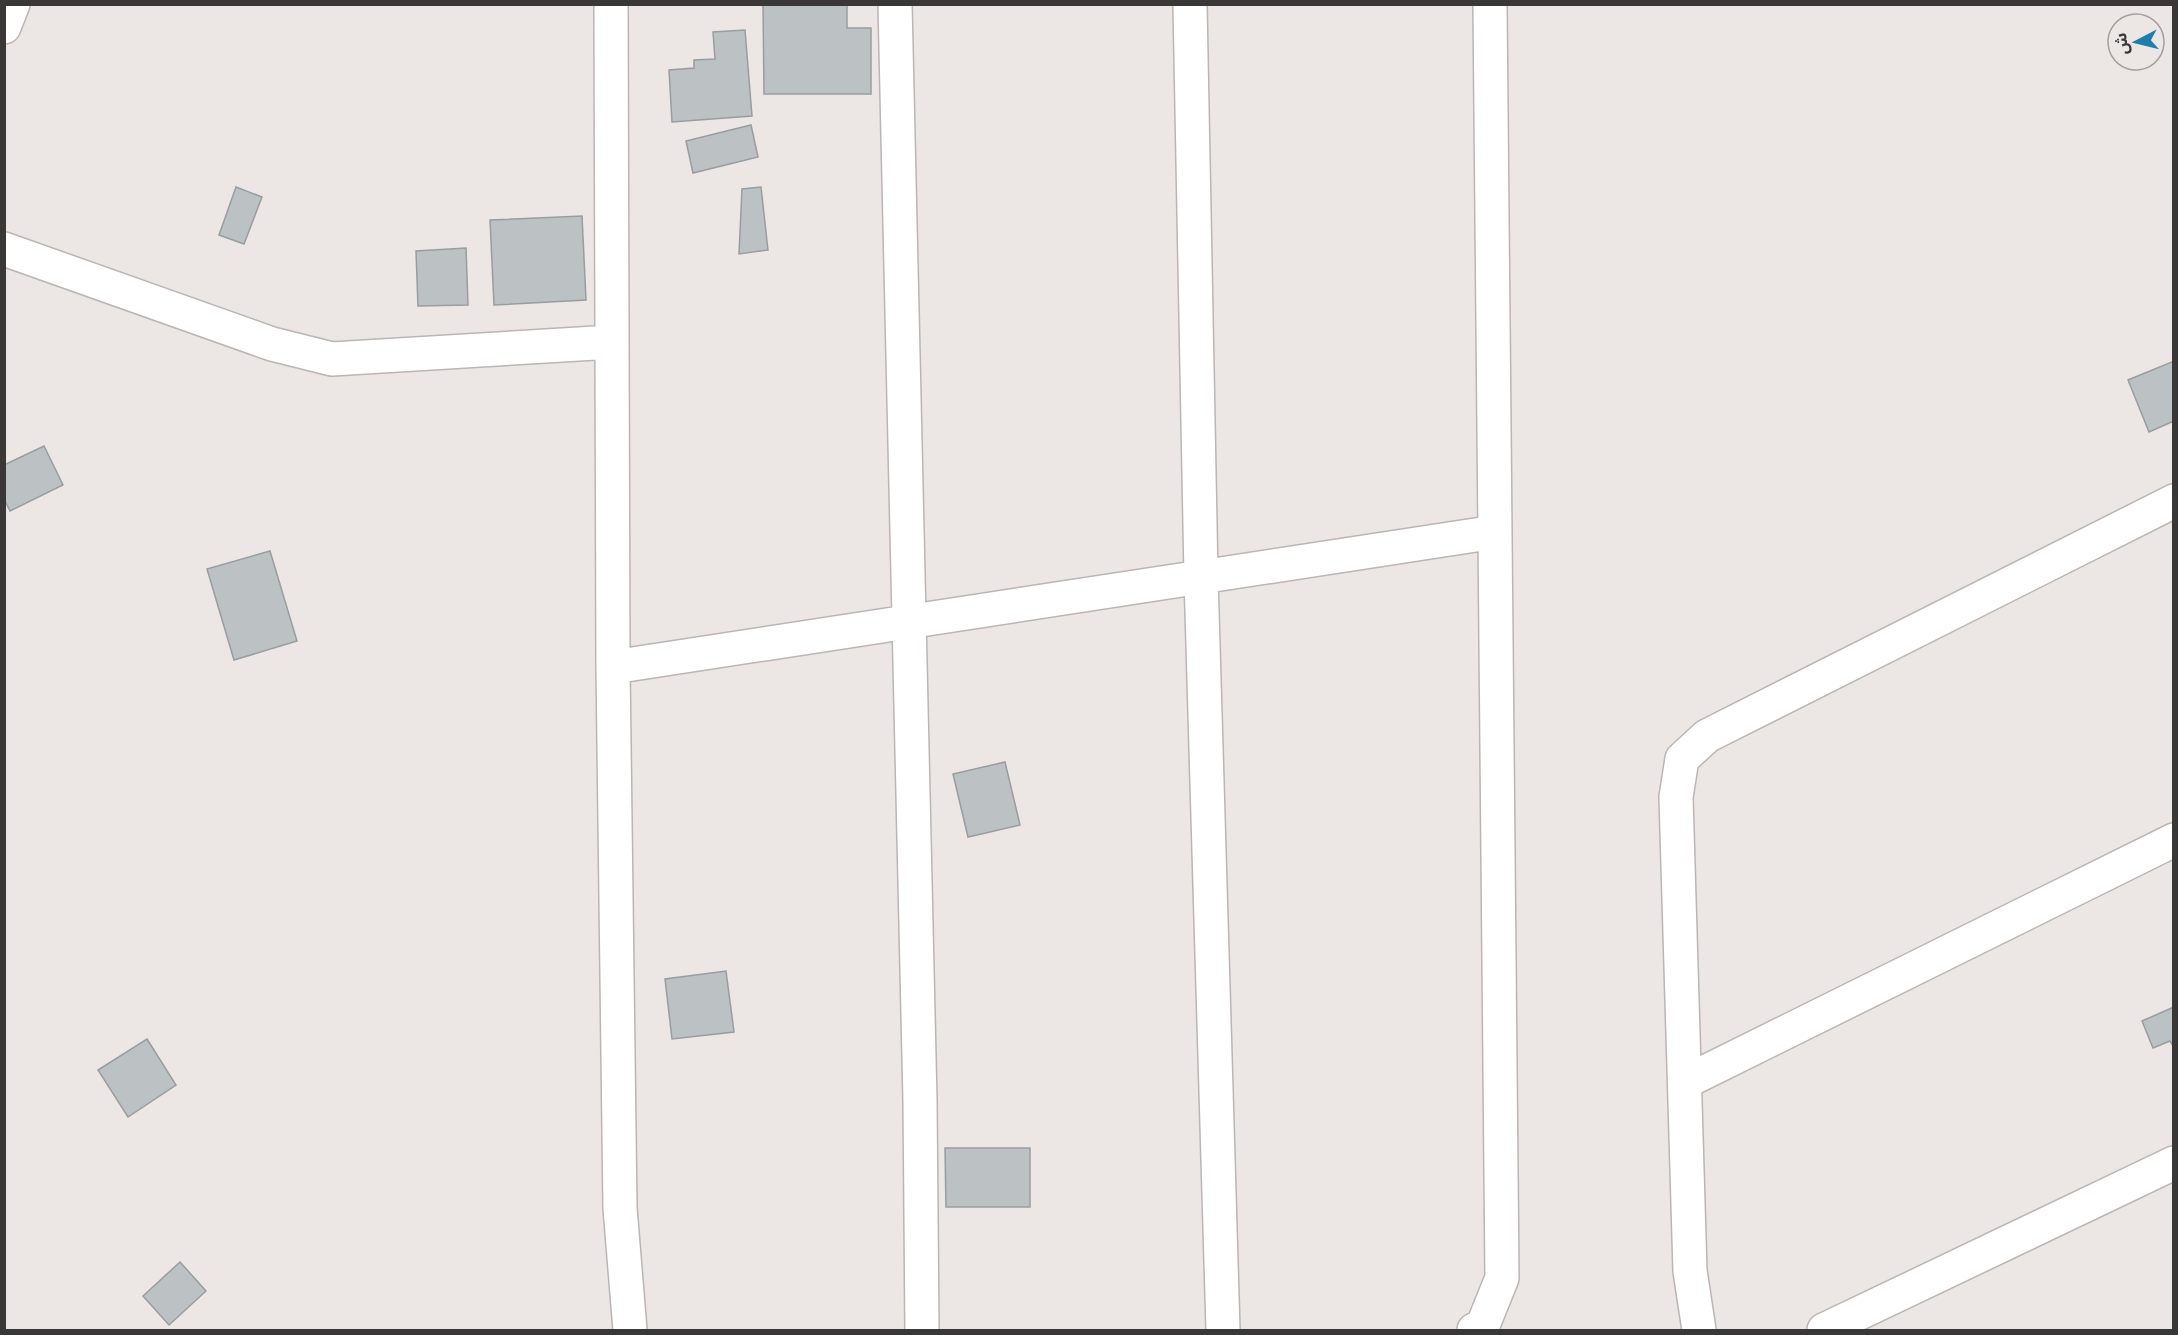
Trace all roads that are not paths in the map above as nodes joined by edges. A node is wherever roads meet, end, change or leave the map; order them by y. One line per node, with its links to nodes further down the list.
1 (13, 4): 6 (street)
2 (610, 4): 8 (street)
3 (895, 4): 12 (street)
4 (1190, 4): 11 (street)
5 (1490, 4): 10 (street)
6 (4, 27)
7 (4, 249): 8 (street)
8 (612, 342): 13 (street)
9 (2174, 501): 15 (street)
10 (1495, 532): 11 (street); 20 (street)
11 (1200, 577): 12 (street); 19 (street)
12 (909, 621): 13 (street); 18 (street)
13 (613, 667): 17 (street)
14 (2174, 840): 15 (street)
15 (1685, 1083): 21 (street)
16 (2174, 1163): 22 (street)
17 (630, 1330)
18 (922, 1330)
19 (1223, 1330)
20 (1474, 1330)
21 (1699, 1330)
22 (1824, 1330)

